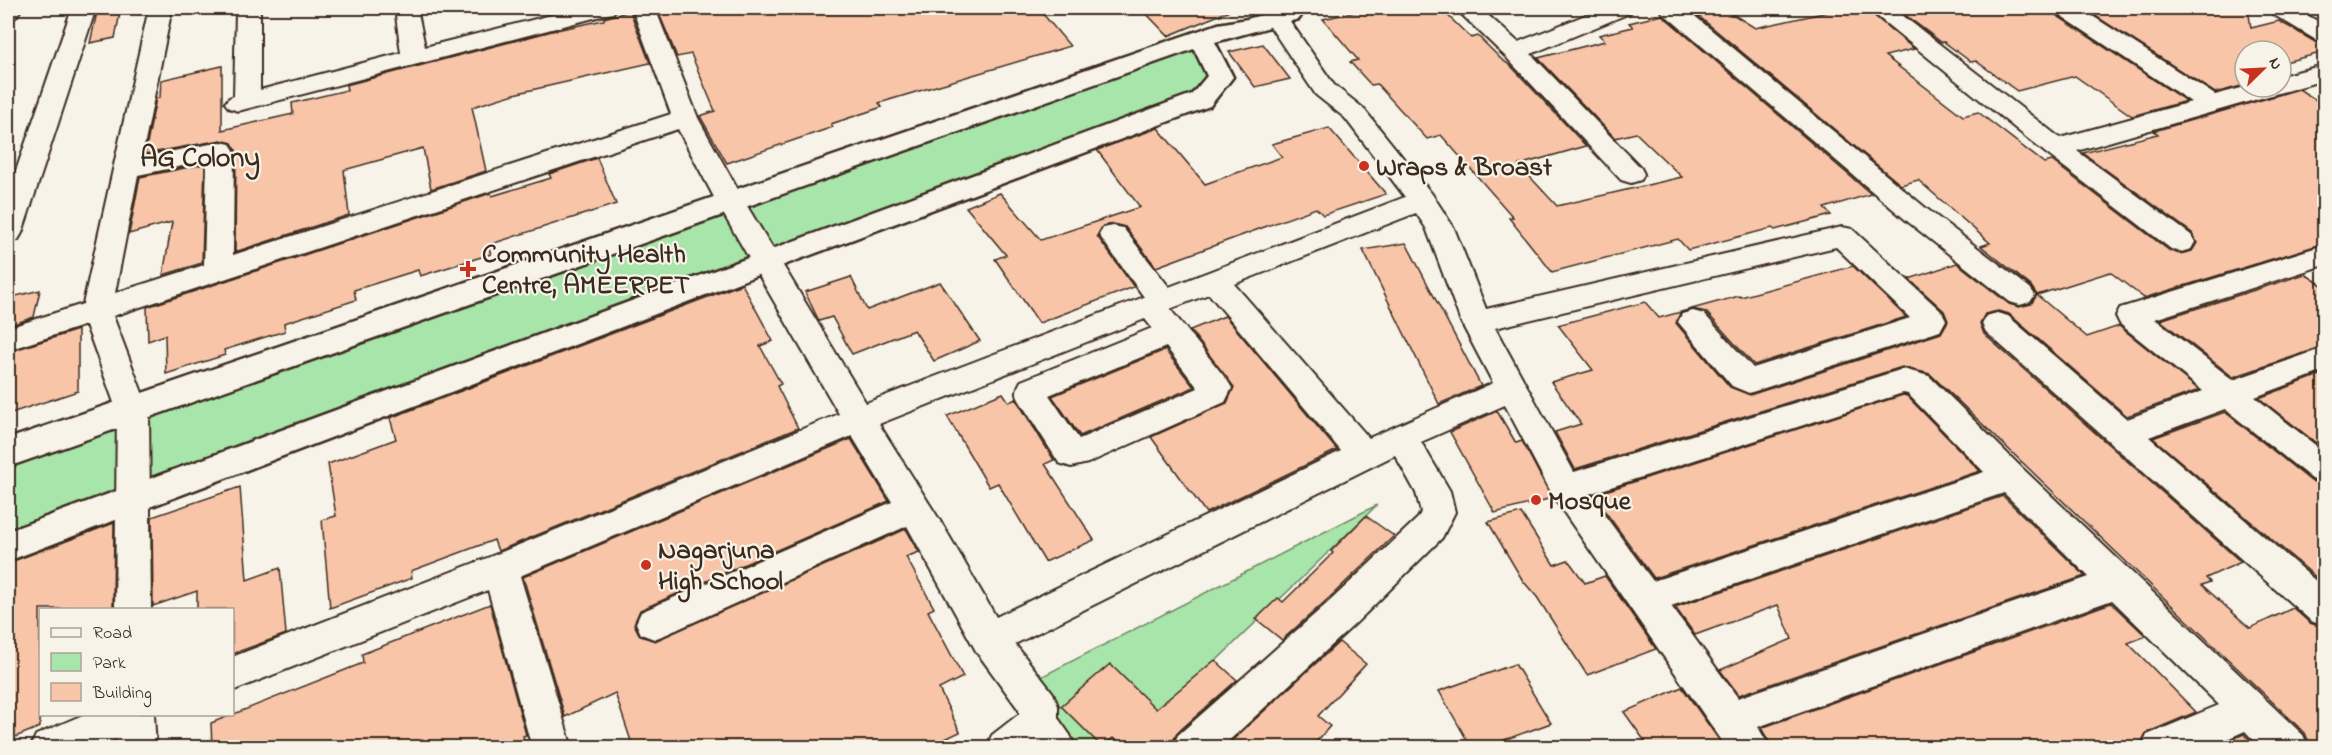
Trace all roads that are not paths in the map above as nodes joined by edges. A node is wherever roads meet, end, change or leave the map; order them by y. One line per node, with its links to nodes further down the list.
1 (10, 8): 14 (street)
2 (84, 8): 30 (street)
3 (160, 8): 26 (street)
4 (406, 8): 18 (street)
5 (605, 8): 18 (street)
6 (644, 8): 24 (street)
7 (1467, 8): 19 (street)
8 (1622, 8): 19 (street)
9 (1671, 8): 37 (street)
10 (1879, 8): 25 (street)
11 (2065, 8): 23 (street)
12 (2279, 8): 17 (street)
13 (1280, 11): 16 (main road); 28 (street)
14 (8, 12)
15 (248, 12): 18 (street)
16 (1214, 33): 29 (main road); 33 (main road)
17 (2325, 35)
18 (413, 49)
19 (1515, 52): 27 (street)
20 (2325, 72): 21 (street)
21 (2293, 81)
22 (2233, 98): 23 (street)
23 (2212, 104): 25 (street)
24 (685, 118): 29 (street); 35 (street)
25 (2056, 148): 32 (street)
26 (126, 169): 35 (street); 39 (street)
27 (1631, 174)
28 (1422, 200): 36 (street); 40 (street)
29 (730, 201): 33 (street); 50 (main road)
30 (8, 233)
31 (1113, 235): 38 (street)
32 (2181, 242)
33 (765, 261): 51 (street); 59 (main road)
34 (2318, 264): 49 (street)
35 (218, 271): 39 (street)
36 (1215, 281): 38 (street); 55 (street)
37 (2019, 295)
38 (1157, 303): 43 (street); 45 (street)
39 (96, 311): 44 (street); 50 (street)
40 (1476, 322): 41 (street); 48 (street)
41 (1693, 322)
42 (1997, 324): 52 (street)
43 (1172, 332): 47 (street); 47 (street)
44 (8, 339)
45 (1036, 351): 47 (street); 51 (street)
46 (2325, 359): 49 (street)
47 (1055, 379)
48 (1513, 388): 53 (street); 58 (street)
49 (2230, 396): 52 (street); 56 (street)
50 (133, 411): 54 (main road); 59 (street)
51 (859, 419): 60 (street); 62 (street)
52 (2122, 434): 66 (street)
53 (1401, 436): 55 (street); 79 (street)
54 (8, 453)
55 (1364, 454): 68 (street)
56 (2325, 470)
57 (2010, 477): 58 (street); 63 (street); 64 (street)
58 (1566, 488): 64 (street)
59 (132, 501): 61 (main road); 65 (street)
60 (913, 508): 67 (street); 68 (street)
61 (8, 546)
62 (500, 569): 69 (street); 77 (street)
63 (2118, 582): 70 (street); 73 (street)
64 (1646, 599): 73 (street)
65 (133, 608)
66 (2325, 610)
67 (654, 622)
68 (989, 639): 74 (street)
69 (234, 673)
70 (2249, 711): 80 (street); 81 (street)
71 (127, 716): 75 (street)
72 (132, 716): 76 (street)
73 (1740, 733)
74 (1047, 735): 78 (street)
75 (50, 747)
76 (136, 747)
77 (552, 747)
78 (1006, 747)
79 (1192, 747)
80 (2161, 747)
81 (2289, 747)

